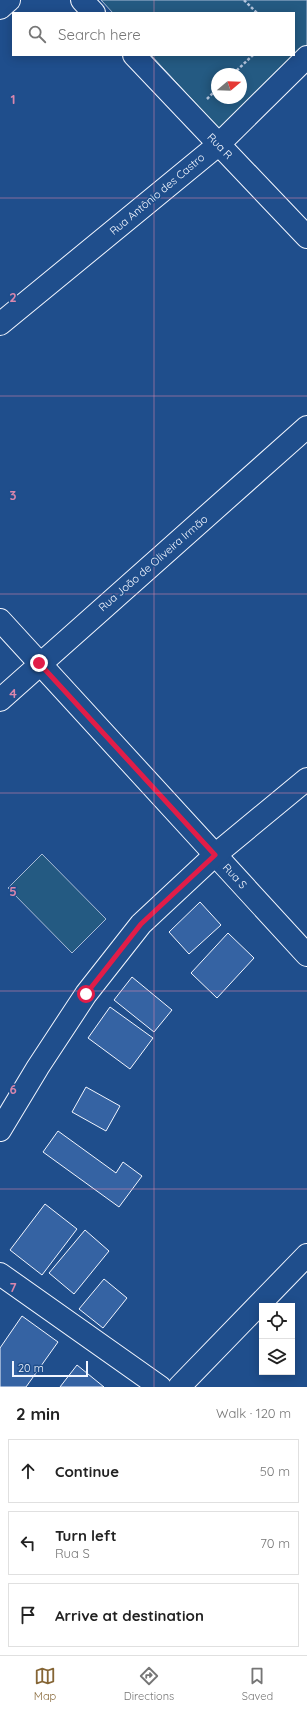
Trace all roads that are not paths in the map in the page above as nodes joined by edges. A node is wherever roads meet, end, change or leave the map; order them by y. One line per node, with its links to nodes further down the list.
1 (9, 0): 3 (street)
2 (82, 0): 4 (street)
3 (0, 8)
4 (93, 12)
5 (135, 56): 7 (street, Rua R)
6 (307, 56): 7 (street, Rua Antônio des Castro)
7 (218, 145): 8 (street, Rua R); 9 (street, Rua Antônio des Castro)
8 (307, 237)
9 (0, 324)
10 (307, 427): 12 (street, Rua João de Oliveira Irmão)
11 (0, 620): 12 (street, Rua S)
12 (39, 663): 13 (street, Rua João de Oliveira Irmão); 15 (street, Rua S)
13 (0, 700)
14 (307, 779): 15 (street)
15 (215, 855): 16 (street, Rua S); 17 (street)
16 (307, 955)
17 (0, 1130)
18 (307, 1255): 21 (street)
19 (0, 1274): 20 (street)
20 (160, 1387)
21 (179, 1387)

